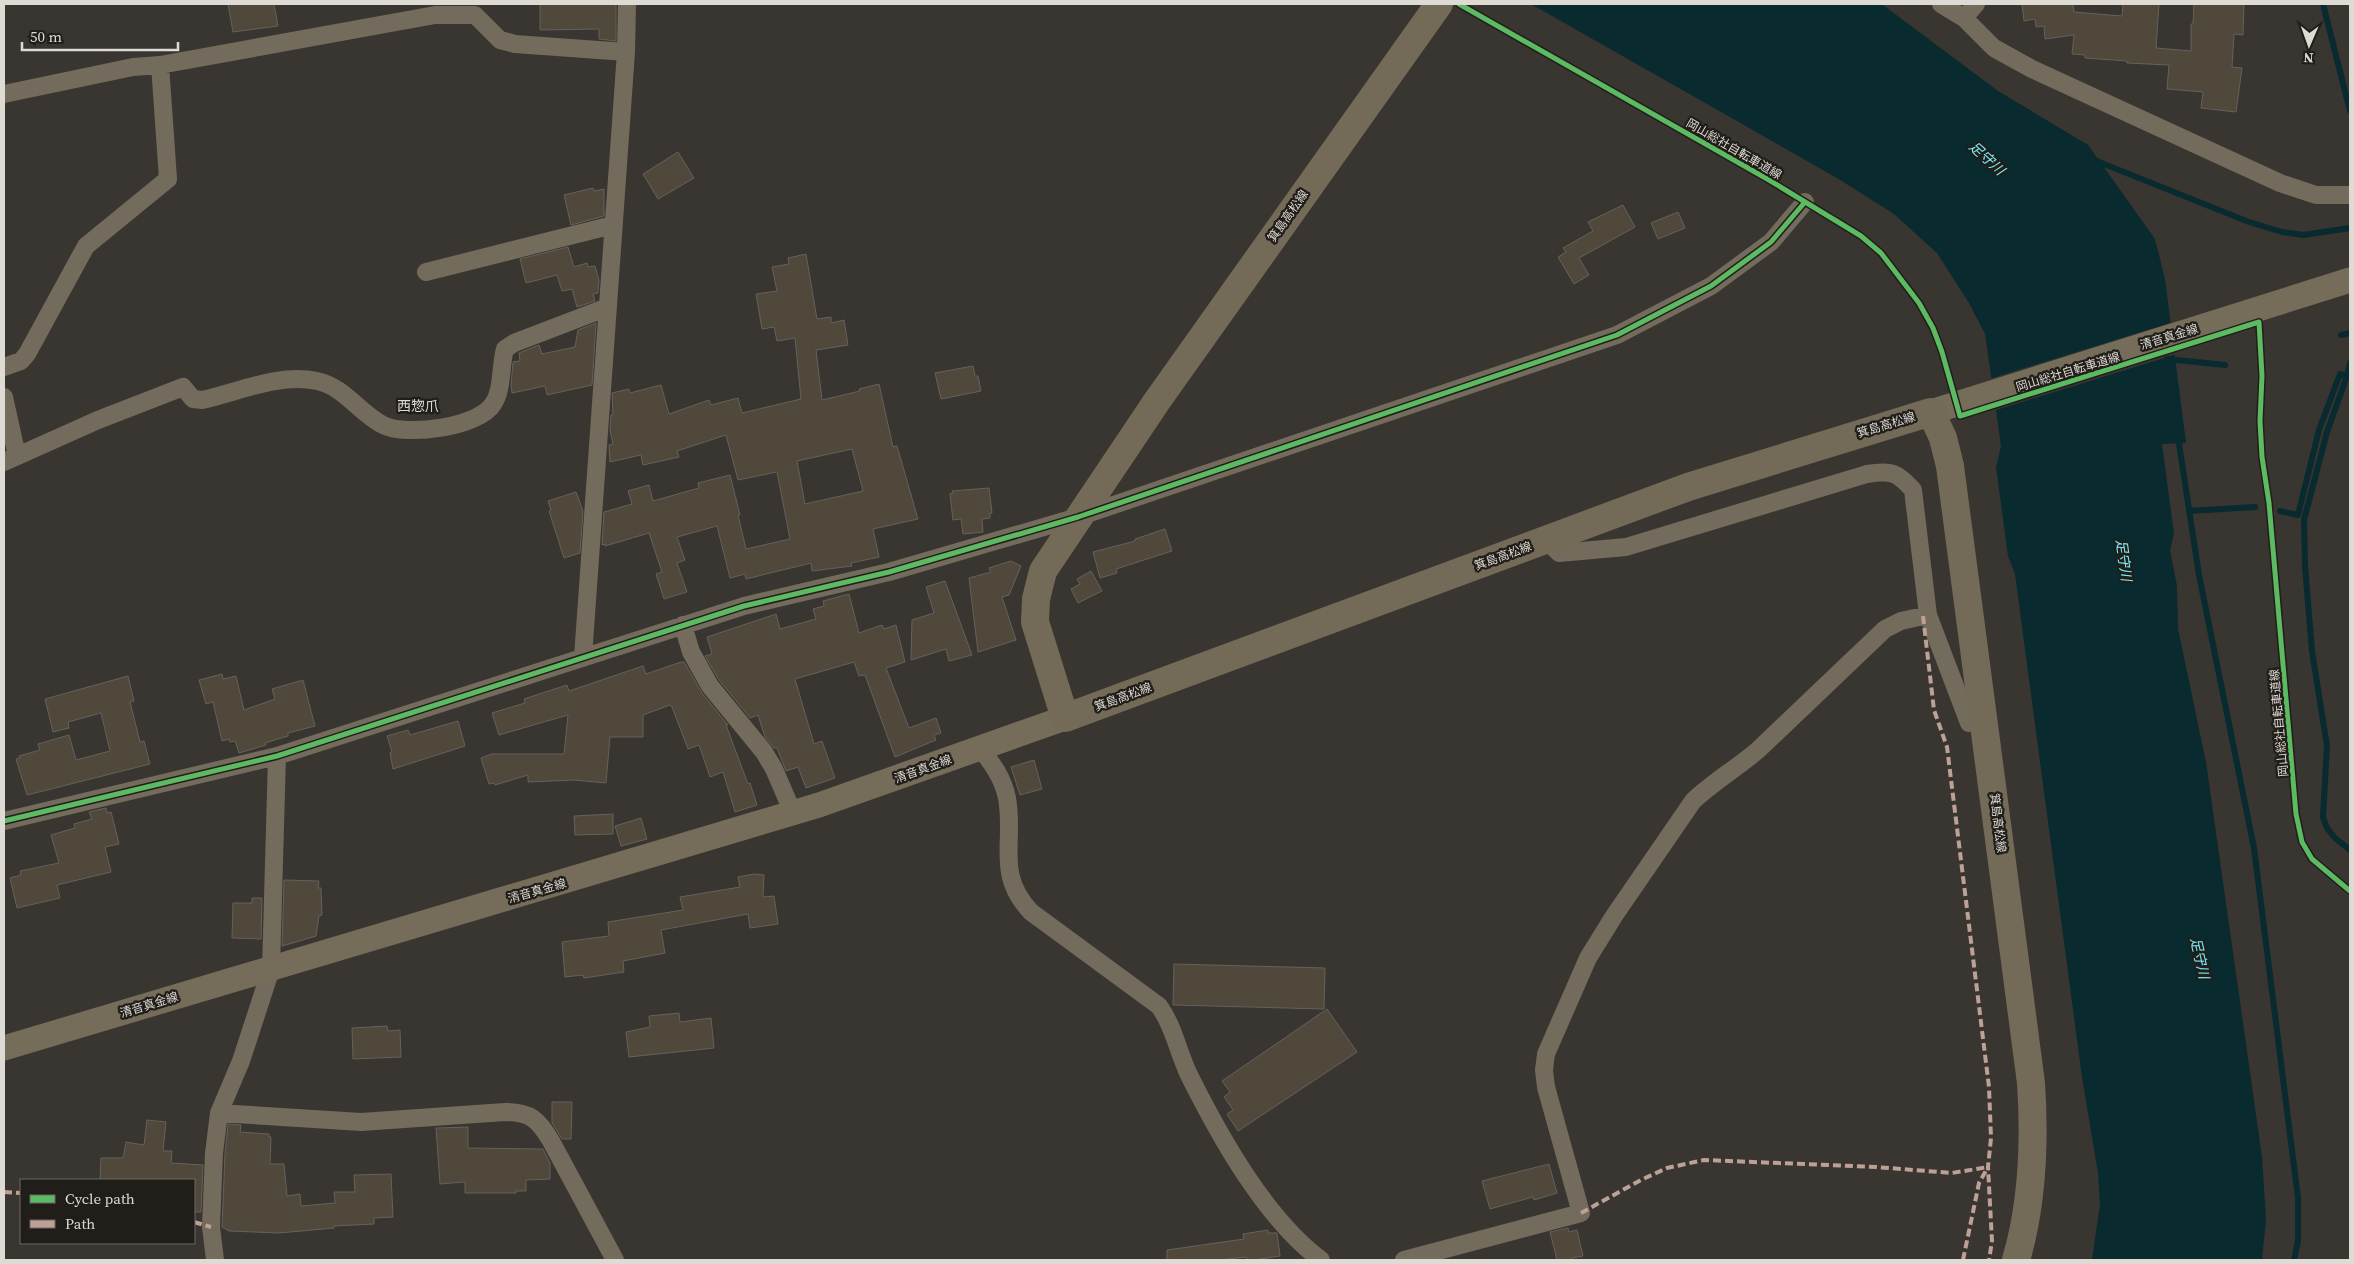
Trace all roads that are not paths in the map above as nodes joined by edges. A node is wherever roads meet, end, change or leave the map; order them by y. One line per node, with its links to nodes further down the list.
1 (627, 4): 6 (street)
2 (1439, 4): 19 (main road, 箕島高松線)
3 (1941, 4): 5 (street)
4 (1976, 4): 5 (street)
5 (1964, 18): 9 (street)
6 (626, 52): 7 (street); 11 (street)
7 (160, 65): 8 (street); 15 (street)
8 (4, 94)
9 (2350, 195)
10 (1805, 202): 19 (street)
11 (613, 226): 12 (street); 14 (street)
12 (426, 272)
13 (2350, 280): 17 (main road, 清音真金線)
14 (608, 307): 18 (street); 23 (street)
15 (4, 368)
16 (4, 397): 18 (street)
17 (1931, 412): 20 (main road, 箕島高松線); 25 (main road, 箕島高松線)
18 (10, 459)
19 (1078, 518): 22 (street); 24 (main road, 箕島高松線)
20 (1546, 540): 21 (street); 24 (main road, 箕島高松線)
21 (1928, 615): 25 (street); 36 (street)
22 (682, 625): 23 (street); 28 (street)
23 (582, 657): 27 (street)
24 (1066, 718): 26 (main road, 清音真金線)
25 (1984, 720): 37 (main road, 箕島高松線)
26 (980, 748): 28 (main road, 清音真金線); 35 (street)
27 (277, 756): 29 (street); 30 (street)
28 (793, 813): 30 (main road, 清音真金線)
29 (4, 820)
30 (271, 969): 31 (main road, 清音真金線); 32 (street)
31 (4, 1048)
32 (219, 1113): 33 (street); 34 (street)
33 (215, 1260)
34 (615, 1260)
35 (1321, 1260)
36 (1404, 1260)
37 (2016, 1260)

